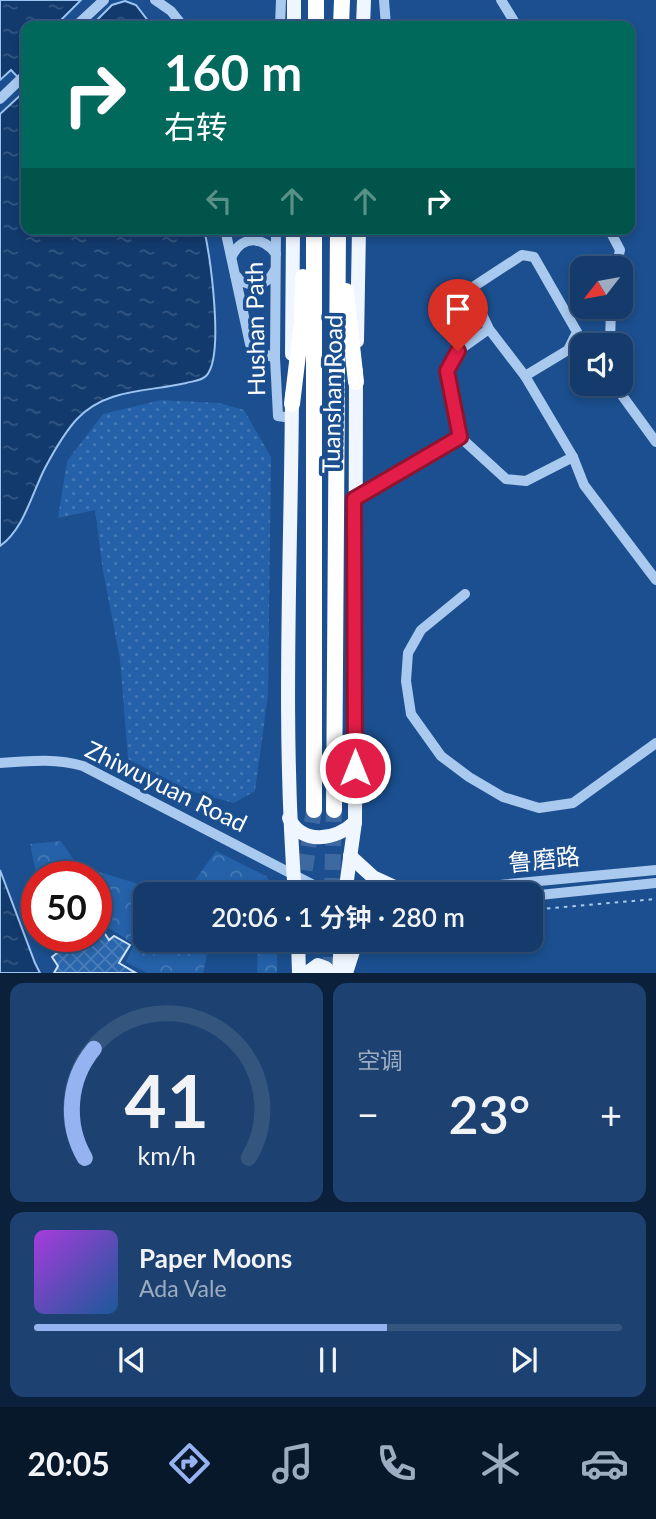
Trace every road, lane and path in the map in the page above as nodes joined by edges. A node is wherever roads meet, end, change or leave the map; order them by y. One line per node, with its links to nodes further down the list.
1 (104, 0): 10 (street)
2 (155, 0): 11 (street)
3 (281, 0): 12 (street)
4 (294, 0): 13 (main road)
5 (316, 0): 14 (highway)
6 (342, 0): 15 (highway)
7 (364, 0): 16 (main road)
8 (384, 0): 17 (street)
9 (501, 0): 18 (street)
10 (81, 21)
11 (179, 21)
12 (280, 21)
13 (294, 21)
14 (316, 21)
15 (341, 21)
16 (363, 21)
17 (386, 21)
18 (514, 21)
19 (21, 79): 20 (street)
20 (0, 99)
21 (227, 235): 31 (street)
22 (276, 235): 30 (street, Hushan Path)
23 (293, 235): 40 (main road, Tuanshan Road)
24 (304, 235): 40 (highway)
25 (314, 235): 49 (highway, Tuanshan Road)
26 (339, 235): 50 (highway, Tuanshan Road)
27 (340, 235): 38 (highway)
28 (359, 235): 38 (main road, Tuanshan Road)
29 (612, 235): 32 (street)
30 (276, 254): 31 (street); 33 (street, Hushan Path)
31 (232, 256): 34 (street)
32 (619, 256)
33 (276, 268): 34 (street); 36 (street, Hushan Path)
34 (235, 275): 36 (street)
35 (489, 329): 37 (street); 37 (street); 41 (street)
36 (275, 358): 40 (street, Hushan Path)
37 (525, 376): 43 (street)
38 (356, 382): 44 (main road, Tuanshan Road)
39 (623, 396): 42 (street)
40 (291, 411): 51 (main road, Tuanshan Road)
41 (460, 437): 43 (street); 44 (street)
42 (656, 442)
43 (573, 457): 45 (street)
44 (354, 499): 52 (main road, Tuanshan Road)
45 (656, 580)
46 (465, 594): 47 (street)
47 (656, 743)
48 (0, 762): 55 (street, Zhiwuyuan Road)
49 (314, 810)
50 (334, 810)
51 (289, 817): 52 (main road); 56 (main road, Tuanshan Road)
52 (355, 822): 53 (main road, Tuanshan Road)
53 (351, 856): 57 (main road, Tuanshan Road); 58 (main road)
54 (656, 870): 59 (street, 鲁磨路)
55 (290, 882)
56 (295, 882)
57 (347, 882)
58 (384, 882)
59 (533, 882)
60 (656, 884): 61 (street, 鲁磨路)
61 (543, 895)
62 (656, 899): 63 (path)
63 (543, 909)
64 (298, 952): 67 (main road)
65 (340, 952): 70 (main road)
66 (353, 952): 71 (main road)
67 (299, 973)
68 (307, 973): 69 (main road)
69 (329, 973)
70 (339, 973)
71 (346, 973)

